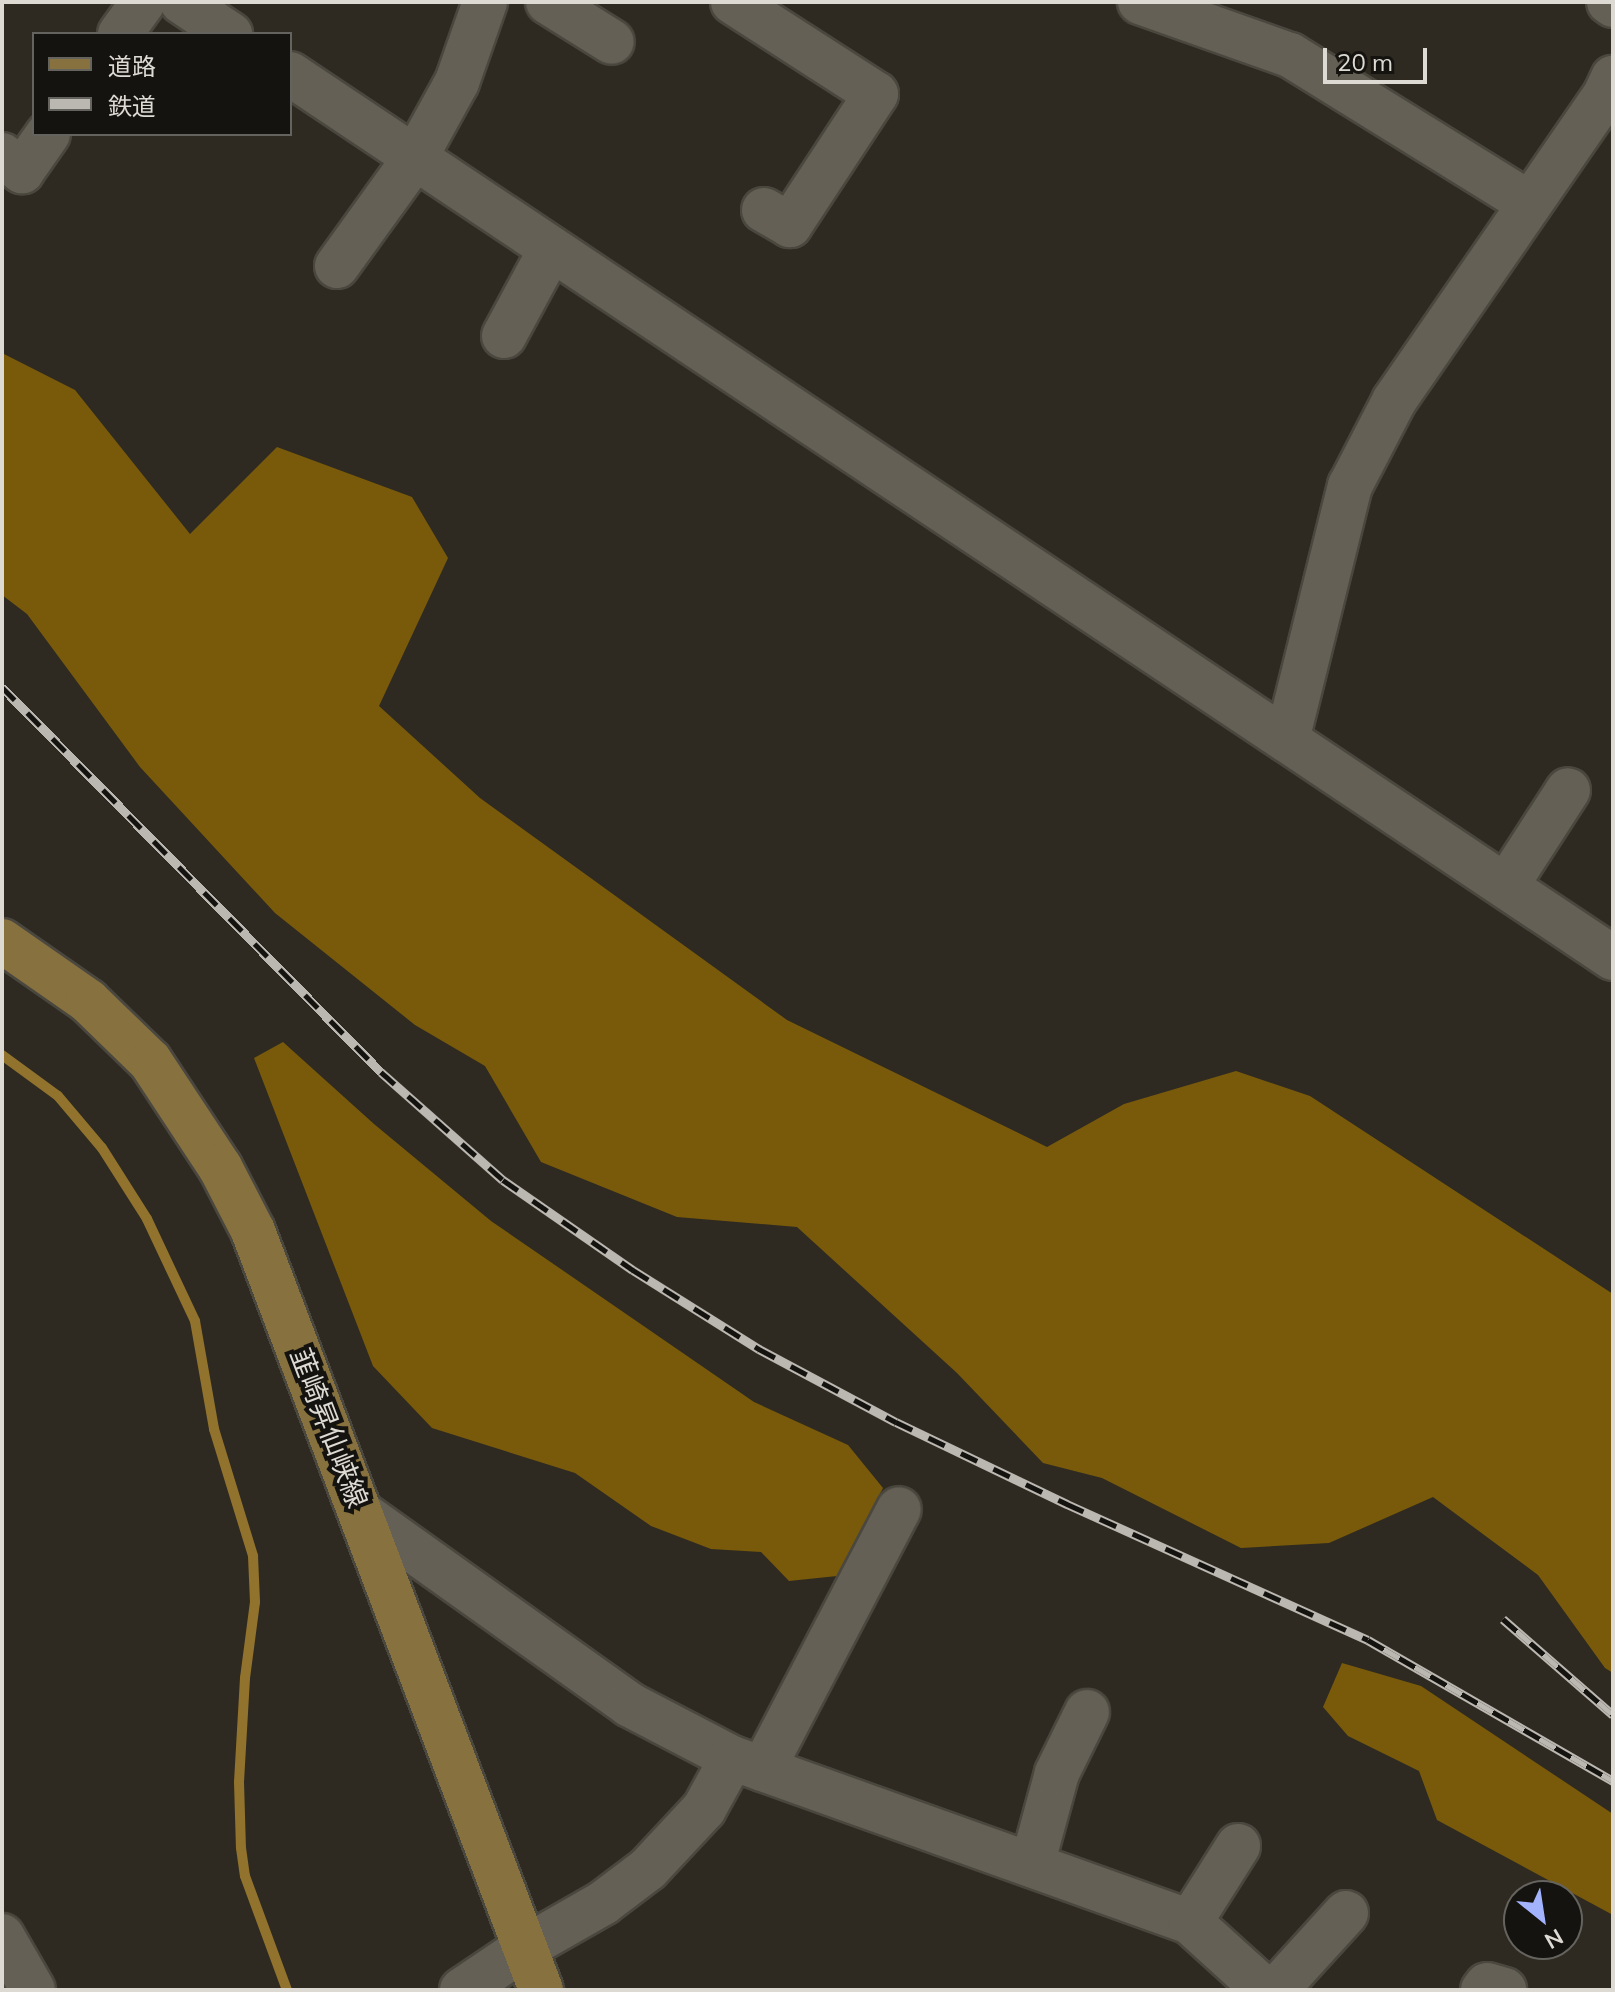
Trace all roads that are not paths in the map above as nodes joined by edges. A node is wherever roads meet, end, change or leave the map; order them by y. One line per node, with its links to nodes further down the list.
1 (143, 2): 8 (street)
2 (182, 2): 7 (street)
3 (485, 2): 14 (street)
4 (548, 2): 9 (street)
5 (733, 2): 16 (street)
6 (1140, 2): 15 (street)
7 (230, 22)
8 (121, 32)
9 (612, 42)
10 (292, 75): 14 (street)
11 (1613, 78): 15 (street)
12 (47, 136): 13 (street)
13 (2, 155)
14 (415, 158): 17 (street); 18 (street)
15 (1530, 204): 20 (street)
16 (764, 210)
17 (551, 249): 19 (street); 20 (street)
18 (337, 266)
19 (504, 336)
20 (1287, 740): 22 (street)
21 (1568, 790): 22 (street)
22 (1506, 886): 23 (street)
23 (1606, 938)
24 (2, 941): 26 (main road, 韮崎昇仙峡線)
25 (899, 1509): 28 (street)
26 (361, 1513): 28 (street); 34 (main road, 韮崎昇仙峡線)
27 (1087, 1712): 30 (street)
28 (748, 1763): 30 (street); 34 (street)
29 (1238, 1846): 32 (street)
30 (1032, 1865): 32 (street)
31 (1346, 1913): 39 (street)
32 (1190, 1922): 38 (street)
33 (2, 1936): 35 (street)
34 (526, 1947): 36 (street); 37 (main road, 韮崎昇仙峡線)
35 (33, 1990)
36 (462, 1990)
37 (541, 1990)
38 (1265, 1990)
39 (1276, 1990)
40 (1483, 1990): 41 (street)
41 (1504, 1990)

